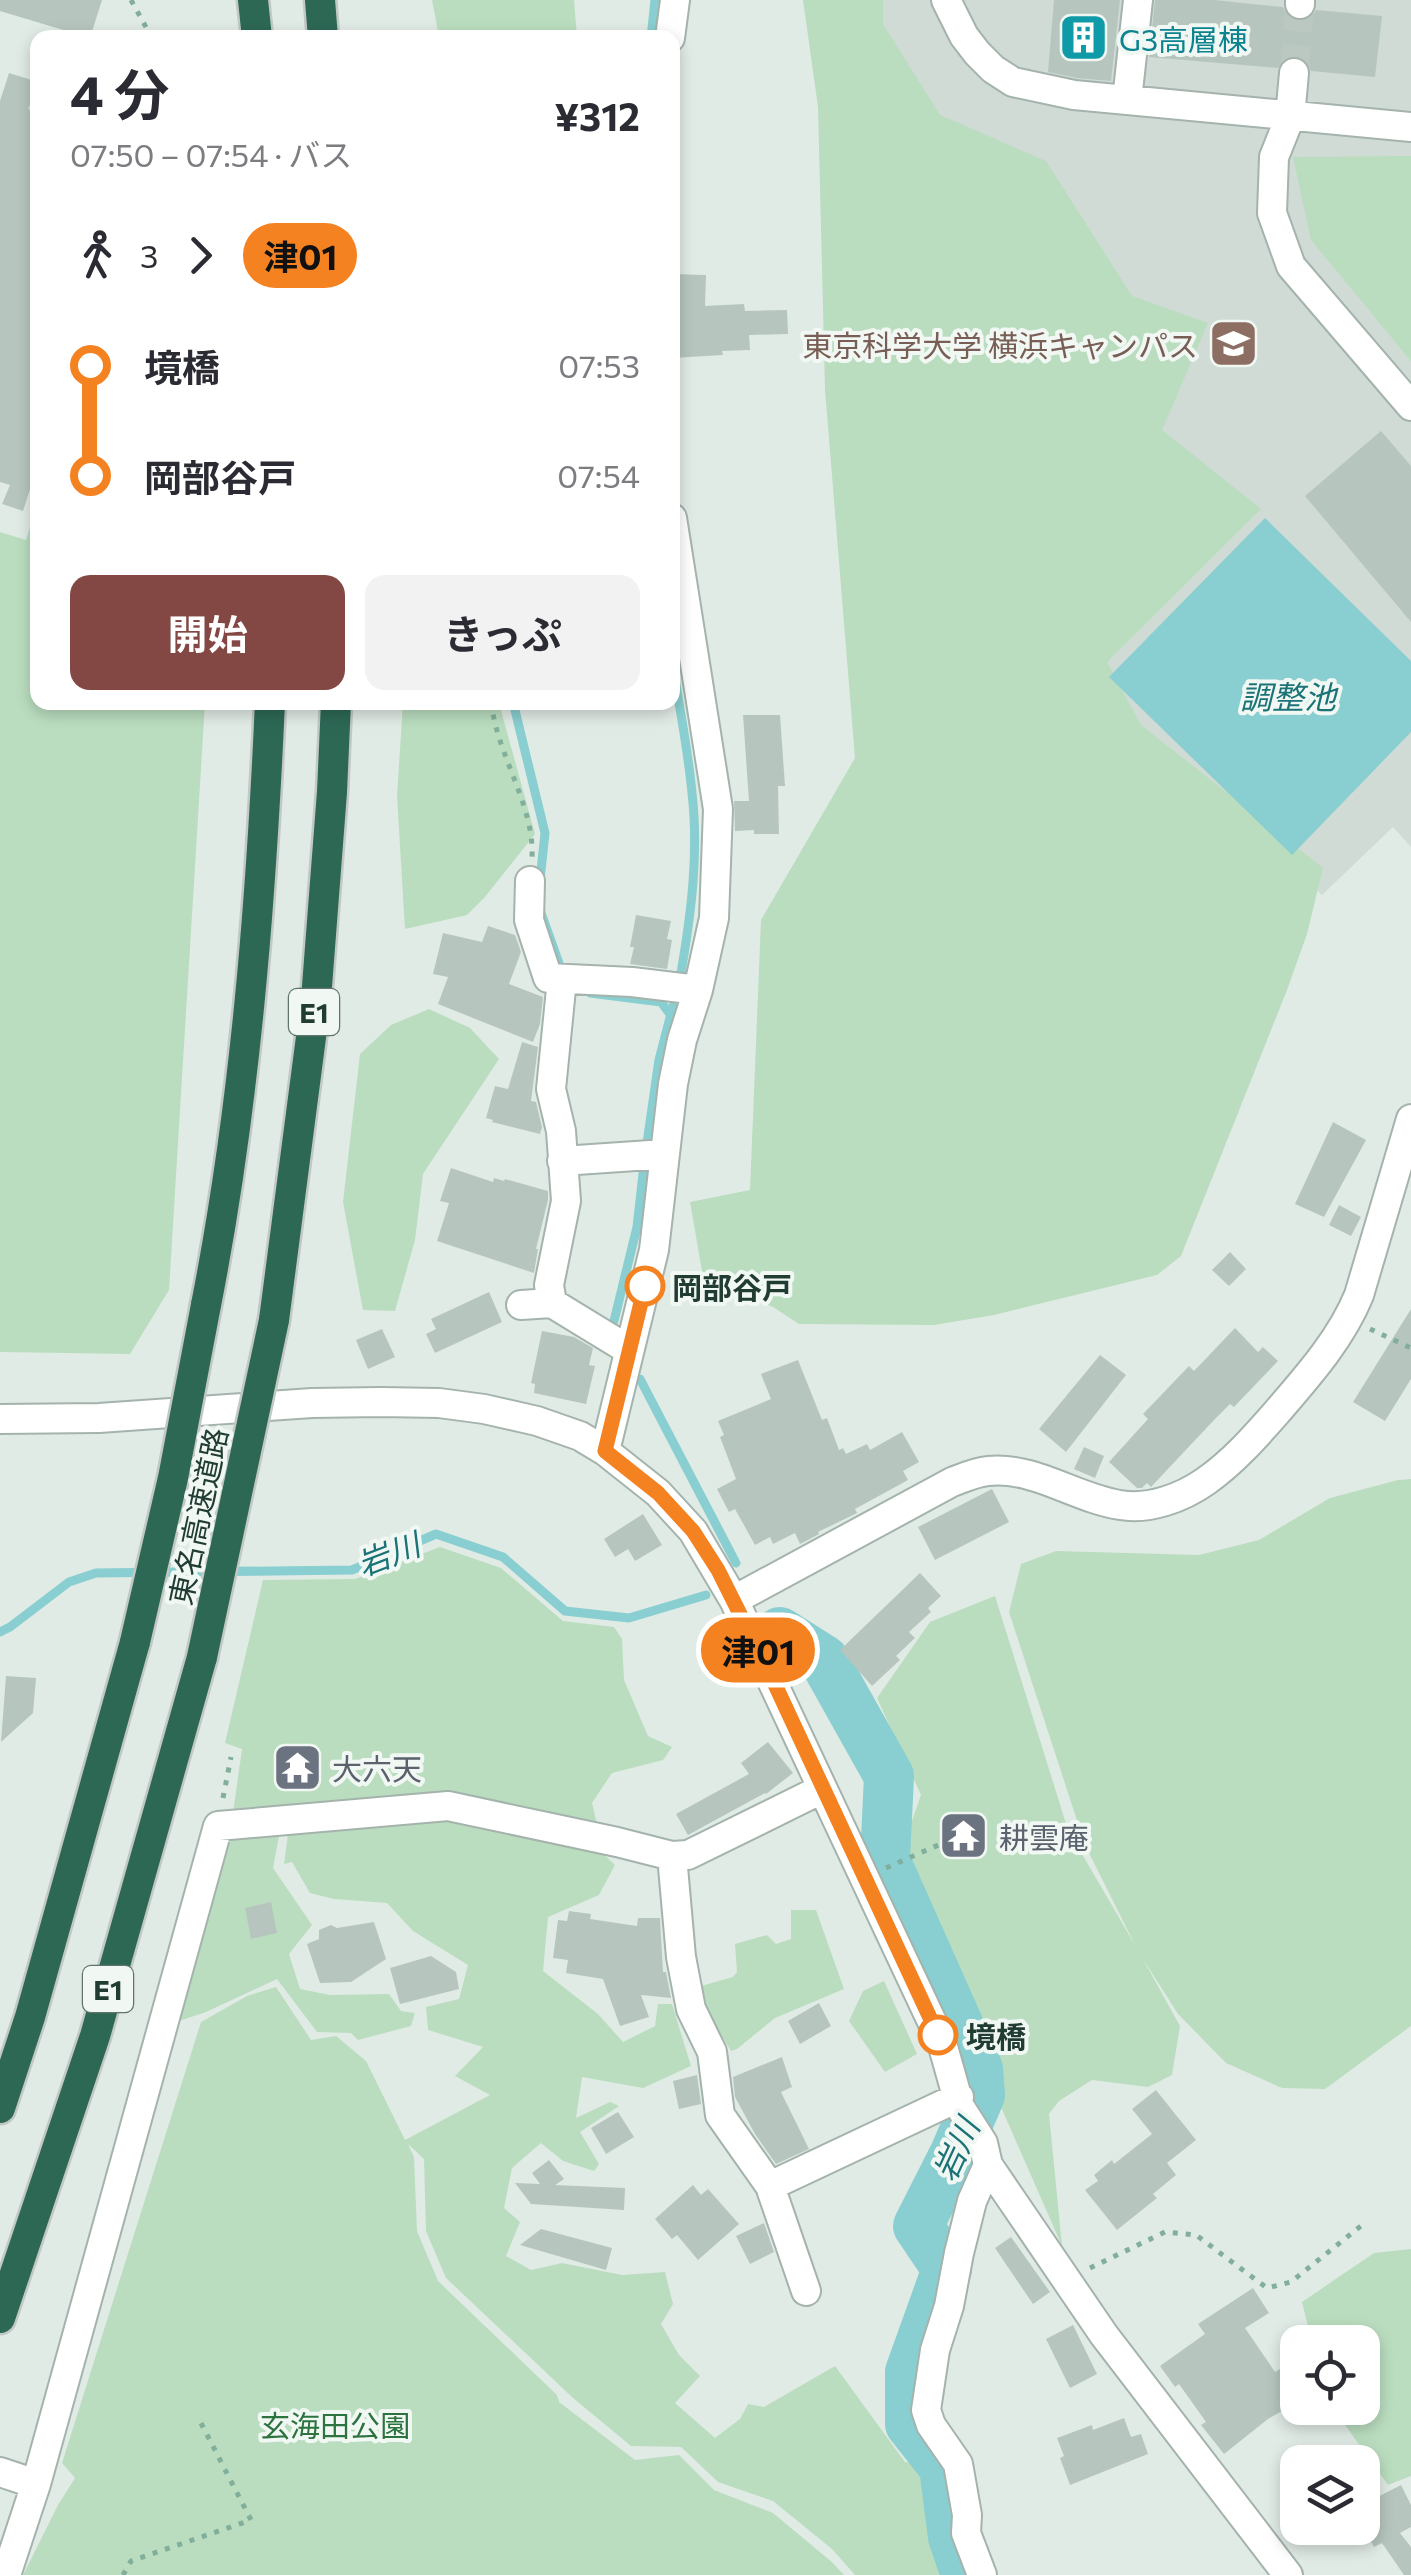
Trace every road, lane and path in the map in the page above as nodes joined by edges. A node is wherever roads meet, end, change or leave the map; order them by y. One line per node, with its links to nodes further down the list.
1 (131, 0): 7 (path)
2 (253, 0): 8 (highway)
3 (320, 0): 9 (highway)
4 (674, 0): 10 (street)
5 (946, 0): 12 (street)
6 (1138, 0): 12 (street)
7 (148, 30)
8 (256, 30)
9 (322, 30)
10 (671, 30)
11 (1294, 73): 13 (street)
12 (1127, 100): 13 (street)
13 (1290, 117): 14 (street); 15 (street)
14 (1411, 127)
15 (1411, 406)
16 (680, 568): 22 (street)
17 (270, 710): 41 (highway, 東名高速道路 / E1, bridge)
18 (336, 710): 47 (highway, 東名高速道路 / E1, bridge)
19 (492, 710): 20 (path)
20 (530, 881): 21 (street)
21 (555, 978): 22 (street); 25 (street)
22 (698, 990): 24 (street)
23 (1411, 1119): 28 (street)
24 (665, 1154): 25 (street); 30 (street)
25 (562, 1160): 26 (street)
26 (552, 1302): 27 (street); 30 (street)
27 (521, 1305)
28 (1349, 1319): 29 (path); 33 (street)
29 (1411, 1348)
30 (629, 1350): 32 (street)
31 (0, 1419): 32 (street)
32 (605, 1451): 33 (street)
33 (734, 1600): 35 (street)
34 (230, 1757): 36 (path)
35 (822, 1788): 38 (street); 40 (street)
36 (218, 1826): 38 (street); 50 (street)
37 (943, 1843): 39 (path)
38 (672, 1856): 43 (street)
39 (896, 1864)
40 (960, 2102): 42 (street); 43 (street)
41 (0, 2108)
42 (985, 2154): 45 (street); 53 (street)
43 (770, 2186): 46 (street)
44 (1362, 2225): 45 (path)
45 (1065, 2280): 54 (street)
46 (806, 2291)
47 (0, 2318)
48 (201, 2423): 52 (path)
49 (0, 2472): 50 (street)
50 (36, 2484): 51 (street)
51 (6, 2575)
52 (123, 2575)
53 (982, 2575)
54 (1288, 2575)

